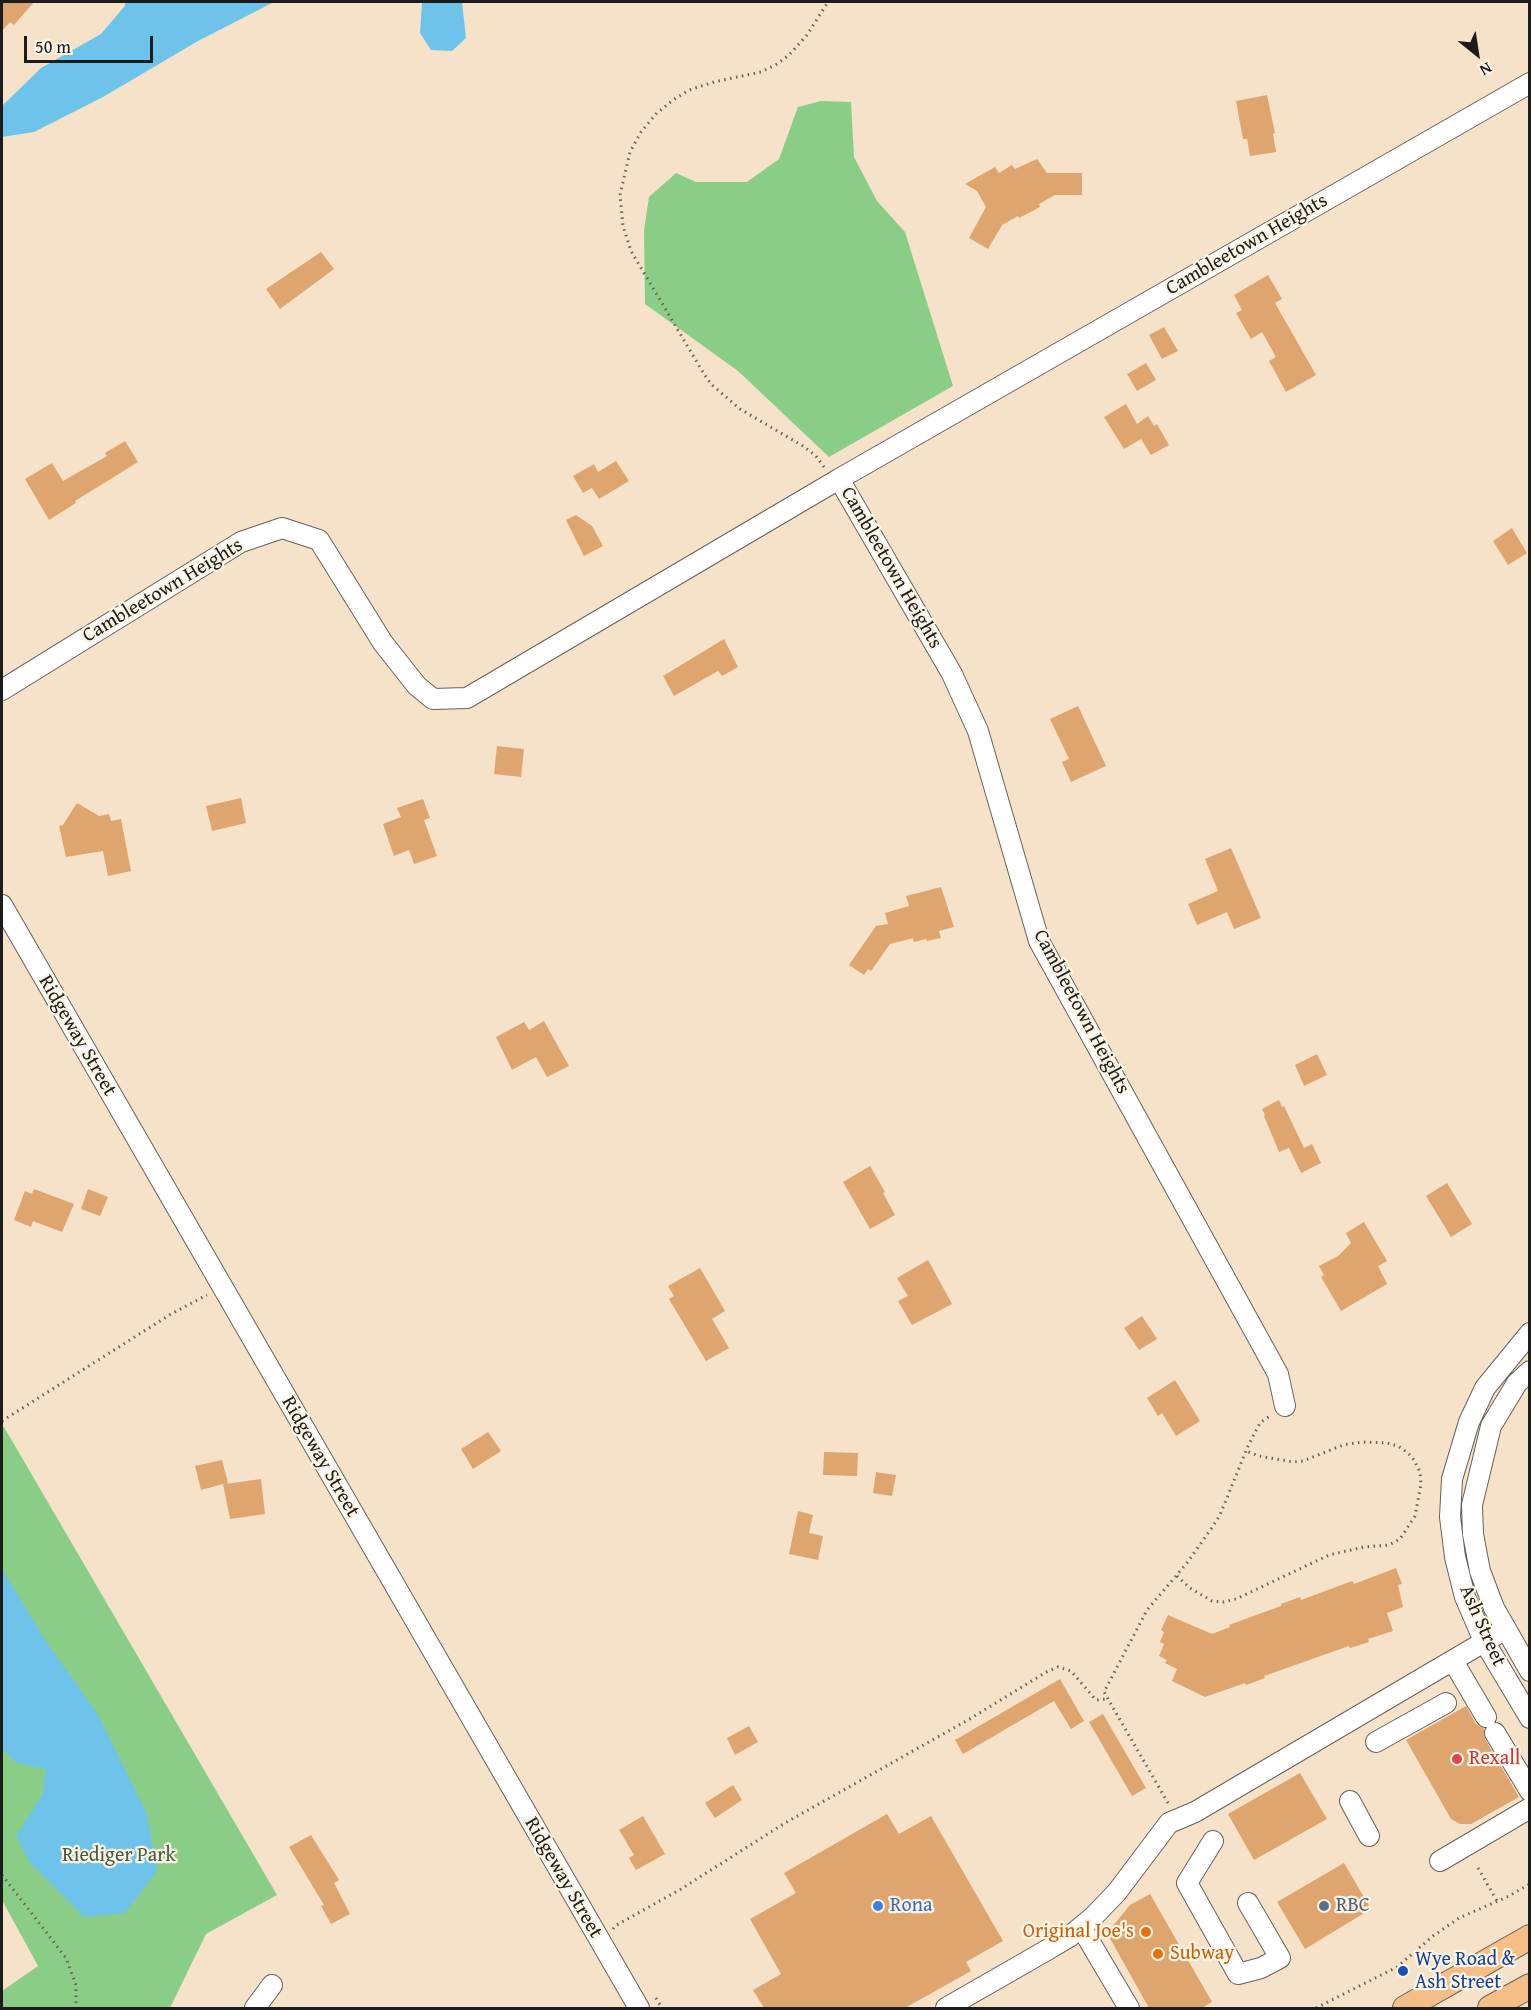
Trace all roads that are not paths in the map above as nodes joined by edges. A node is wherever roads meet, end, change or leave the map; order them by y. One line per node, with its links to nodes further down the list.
1 (1530, 83): 2 (street, Cambleetown Heights)
2 (836, 481): 3 (street, Cambleetown Heights); 7 (street, Cambleetown Heights)
3 (2, 690)
4 (2, 905): 31 (street, Ridgeway Street)
5 (1530, 1333): 9 (street, Ash Street)
6 (1530, 1371): 8 (street, Ash Street)
7 (1286, 1406)
8 (1506, 1629): 9 (street); 11 (street, Ash Street)
9 (1484, 1641): 10 (street); 13 (street, Ash Street)
10 (1453, 1660): 15 (street); 23 (street)
11 (1530, 1671)
12 (1446, 1703): 14 (street)
13 (1530, 1718)
14 (1376, 1742)
15 (1530, 1791)
16 (1350, 1801): 18 (street)
17 (1530, 1808): 20 (street)
18 (1369, 1836)
19 (1213, 1841): 21 (street)
20 (1440, 1861)
21 (1248, 1903)
22 (1530, 1920): 25 (main road)
23 (1082, 1927): 32 (street); 33 (street)
24 (1530, 1937): 25 (main road)
25 (1505, 1952): 34 (main road)
26 (272, 1985): 30 (street)
27 (1530, 1986): 29 (main road)
28 (1530, 1992): 29 (main road)
29 (1496, 2005)
30 (255, 2008)
31 (639, 2008)
32 (946, 2008)
33 (1129, 2008)
34 (1405, 2008)

